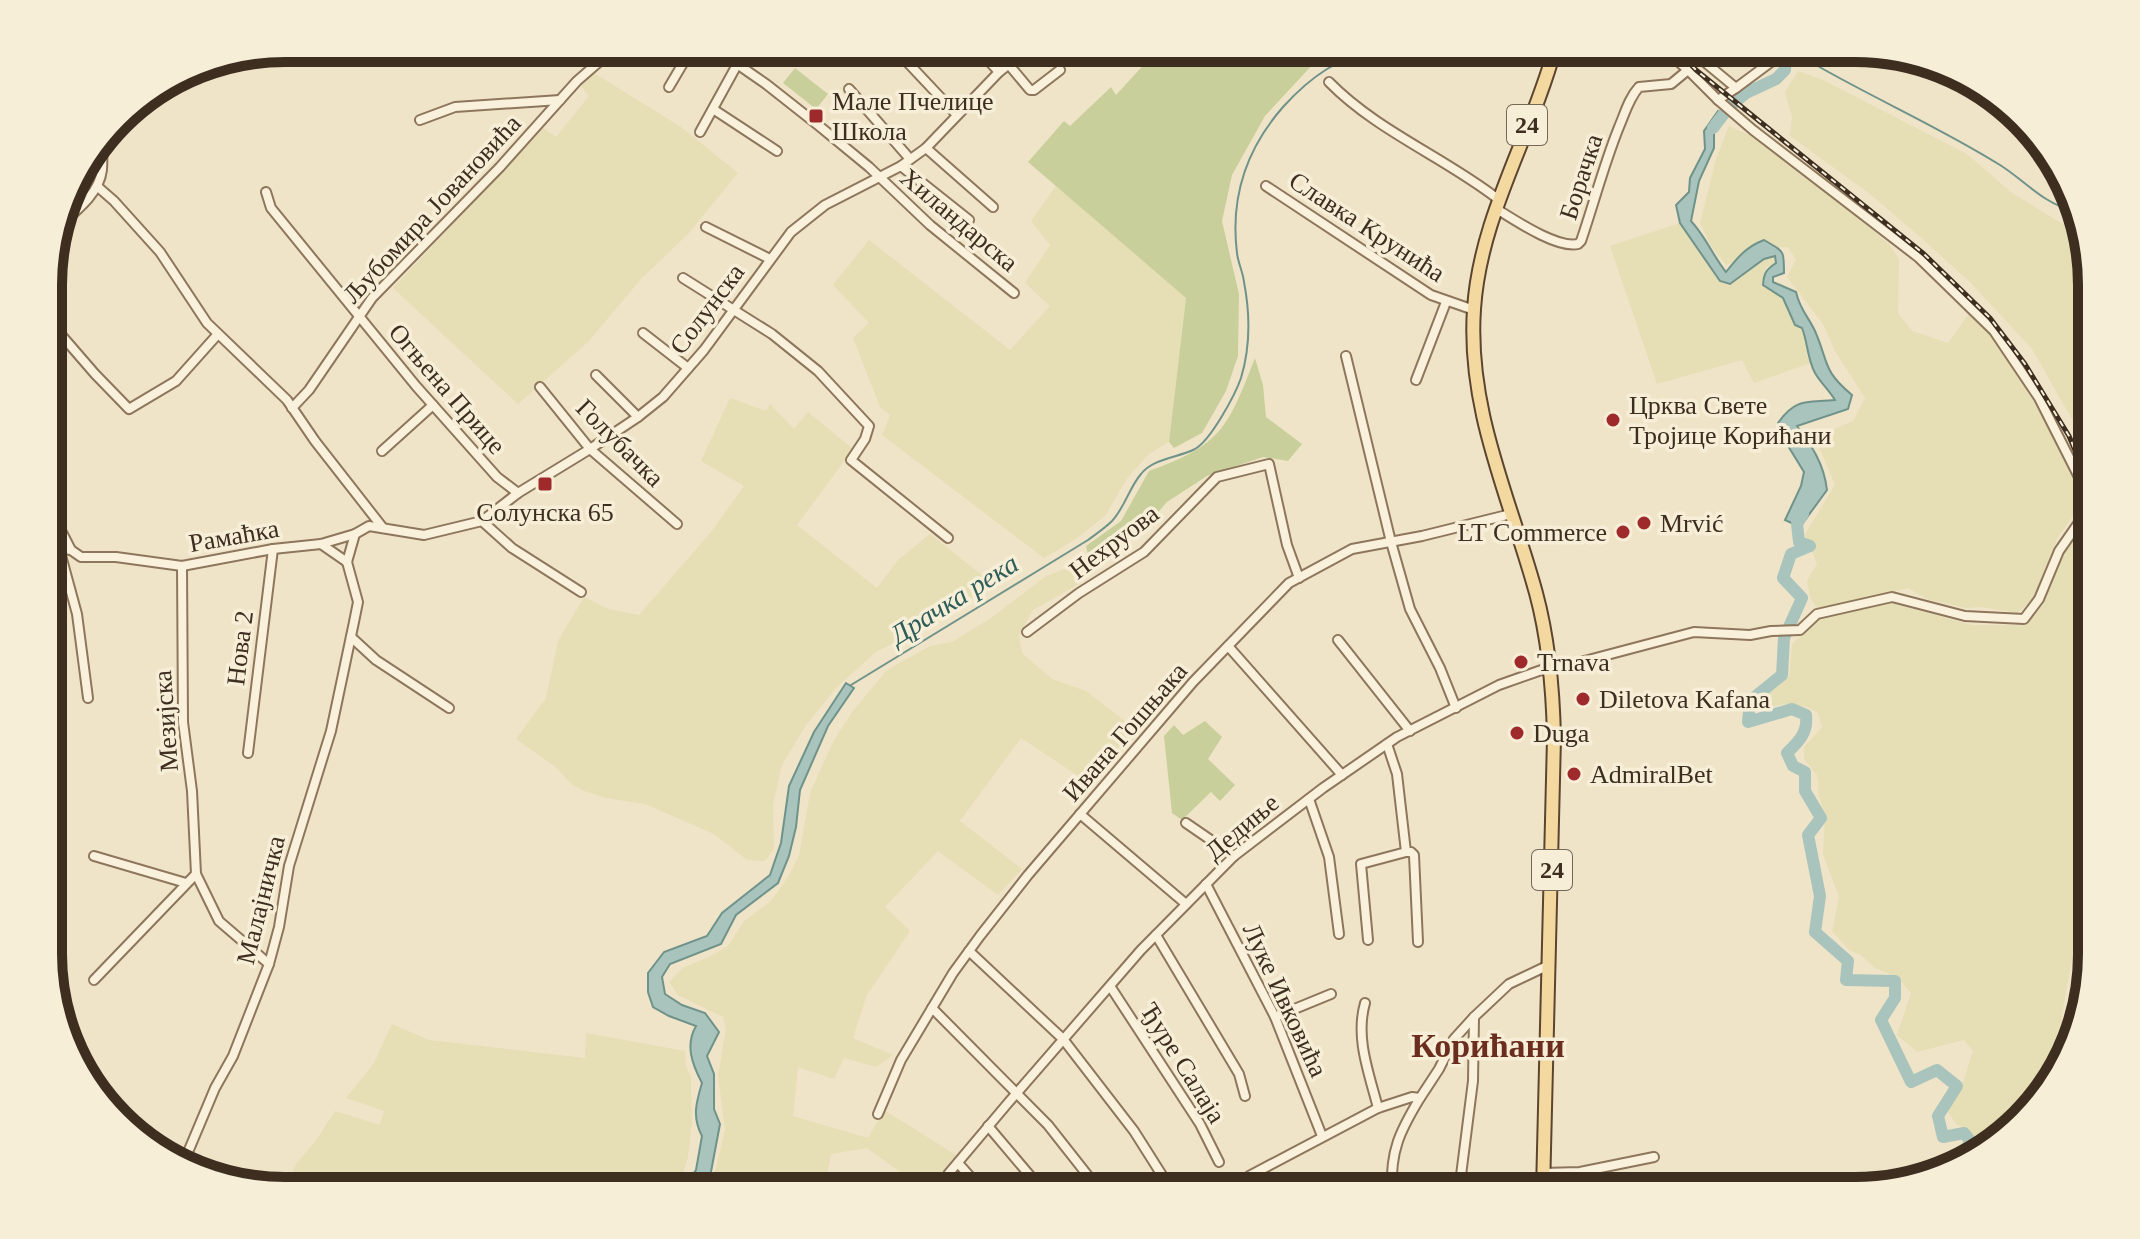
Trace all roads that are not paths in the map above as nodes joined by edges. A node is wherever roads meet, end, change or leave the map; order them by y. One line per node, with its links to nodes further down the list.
1 (599, 62): 19 (street, Љубомира Јовановића)
2 (684, 62): 16 (street)
3 (907, 62): 22 (street)
4 (990, 62): 14 (street)
5 (1013, 62): 11 (street, Солунска)
6 (1550, 62): 34 (main road, 24)
7 (1679, 62): 13 (street)
8 (1705, 62): 17 (street)
9 (1771, 62): 17 (street)
10 (738, 63): 21 (street); 30 (street, Хиландарска)
11 (1009, 65): 12 (street); 14 (street, Солунска)
12 (1060, 70)
13 (1688, 70): 20 (street); 34 (street, Борачка)
14 (999, 72): 22 (street, Солунска)
15 (1329, 82): 34 (street)
16 (669, 87)
17 (1736, 88): 20 (street)
18 (849, 89): 27 (street)
19 (560, 100): 23 (street); 45 (street, Љубомира Јовановића)
20 (1724, 107): 59 (street)
21 (713, 109): 24 (street); 26 (street)
22 (957, 115): 25 (street, Солунска)
23 (420, 120)
24 (700, 132)
25 (926, 148): 27 (street, Солунска); 35 (street)
26 (777, 151)
27 (910, 159): 29 (street, Солунска)
28 (101, 160): 32 (street)
29 (901, 166): 30 (street, Солунска); 37 (street)
30 (879, 179): 39 (street, Солунска); 41 (street, Хиландарска)
31 (1266, 186): 42 (street, Славка Крунића)
32 (98, 187): 36 (street); 47 (street)
33 (266, 192): 45 (street, Огњена Прице)
34 (1497, 203): 44 (main road, 24)
35 (993, 207)
36 (76, 208)
37 (969, 220)
38 (706, 227): 39 (street)
39 (770, 259): 43 (street, Солунска)
40 (683, 278): 43 (street)
41 (1014, 293)
42 (1446, 302): 44 (street, Славка Крунића); 52 (street, Славка Крунића)
43 (734, 309): 50 (street, Солунска); 68 (street)
44 (1474, 310): 61 (main road, 24)
45 (359, 315): 54 (street, Огњена Прице); 55 (street, Љубомира Јовановића)
46 (643, 333): 50 (street)
47 (218, 334): 48 (street); 55 (street)
48 (62, 336)
49 (1346, 356): 69 (street)
50 (688, 368): 56 (street, Солунска)
51 (596, 375): 56 (street)
52 (1416, 380)
53 (540, 387): 57 (street, Голубачка)
54 (433, 405): 58 (street); 60 (street, Огњена Прице)
55 (292, 408): 65 (street)
56 (638, 417): 57 (street, Солунска)
57 (590, 449): 60 (street, Солунска); 63 (street, Голубачка)
58 (382, 451)
59 (2078, 475)
60 (518, 493): 62 (street, Солунска)
61 (1511, 514): 69 (street, Ивана Гошњака); 83 (main road, 24)
62 (482, 521): 65 (street, Солунска); 78 (street)
63 (677, 524)
64 (2078, 524): 83 (street, Дедиње)
65 (384, 529): 67 (street, Солунска)
66 (62, 532): 73 (street)
67 (355, 534): 70 (street, Рамаћка); 74 (street)
68 (948, 538)
69 (1391, 542): 77 (street, Ивана Гошњака); 86 (street)
70 (321, 544): 72 (street, Рамаћка); 74 (street)
71 (62, 549): 73 (street, Рамаћка)
72 (273, 549): 75 (street, Рамаћка); 89 (street, Нова 2)
73 (71, 550): 75 (street, Рамаћка)
74 (347, 562): 80 (street, Малајничка)
75 (182, 566): 97 (street, Мезијска)
76 (62, 570): 84 (street)
77 (1299, 578): 79 (street, Нехруова); 82 (street, Ивана Гошњака)
78 (581, 592)
79 (1027, 632)
80 (351, 637): 85 (street); 106 (street, Малајничка)
81 (1338, 640): 87 (street)
82 (1228, 646): 90 (street); 92 (street, Ивана Гошњака)
83 (1550, 667): 86 (street, Дедиње); 107 (main road, 24)
84 (88, 698)
85 (449, 708)
86 (1456, 708): 87 (street, Дедиње)
87 (1410, 731): 88 (street, Дедиње)
88 (1387, 744): 90 (street, Дедиње); 94 (street)
89 (248, 753)
90 (1342, 775): 91 (street, Дедиње)
91 (1309, 799): 96 (street, Дедиње); 101 (street)
92 (1080, 814): 100 (street); 105 (street, Ивана Гошњака)
93 (1186, 823): 96 (street)
94 (1406, 852): 103 (street); 104 (street)
95 (94, 856): 98 (street)
96 (1234, 856): 99 (street, Дедиње)
97 (196, 874): 98 (street); 106 (street, Мезијска)
98 (186, 883): 108 (street)
99 (1206, 884): 100 (street, Дедиње); 113 (street, Луке Ивковића)
100 (1186, 904): 102 (street, Дедиње)
101 (1339, 934)
102 (1156, 935): 109 (street, Дедиње); 117 (street)
103 (1368, 940)
104 (1418, 942)
105 (969, 951): 112 (street, Ивана Гошњака); 115 (street)
106 (269, 964): 123 (street, Малајничка)
107 (1549, 965): 114 (street); 127 (main road, 24)
108 (94, 980)
109 (1110, 986): 115 (street, Дедиње); 125 (street, Ђуре Салаја)
110 (1331, 994): 113 (street)
111 (1365, 1003): 119 (street)
112 (932, 1008): 116 (street); 120 (street, Ивана Гошњака)
113 (1275, 1017): 122 (street, Луке Ивковића)
114 (1474, 1017): 118 (street); 135 (street)
115 (1063, 1039): 116 (street, Дедиње); 133 (street)
116 (1017, 1093): 121 (street, Дедиње); 132 (street)
117 (1245, 1096)
118 (1420, 1098): 119 (street); 134 (street)
119 (1378, 1108): 122 (street)
120 (878, 1114)
121 (988, 1126): 126 (street, Дедиње); 131 (street)
122 (1322, 1136): 128 (street)
123 (187, 1154)
124 (1654, 1157): 127 (street)
125 (1219, 1162)
126 (958, 1163): 129 (street, Дедиње); 130 (street)
127 (1543, 1173): 136 (main road, 24)
128 (1249, 1176)
129 (948, 1177)
130 (970, 1177)
131 (1031, 1177)
132 (1089, 1177)
133 (1163, 1177)
134 (1392, 1177)
135 (1461, 1177)
136 (1543, 1177)

